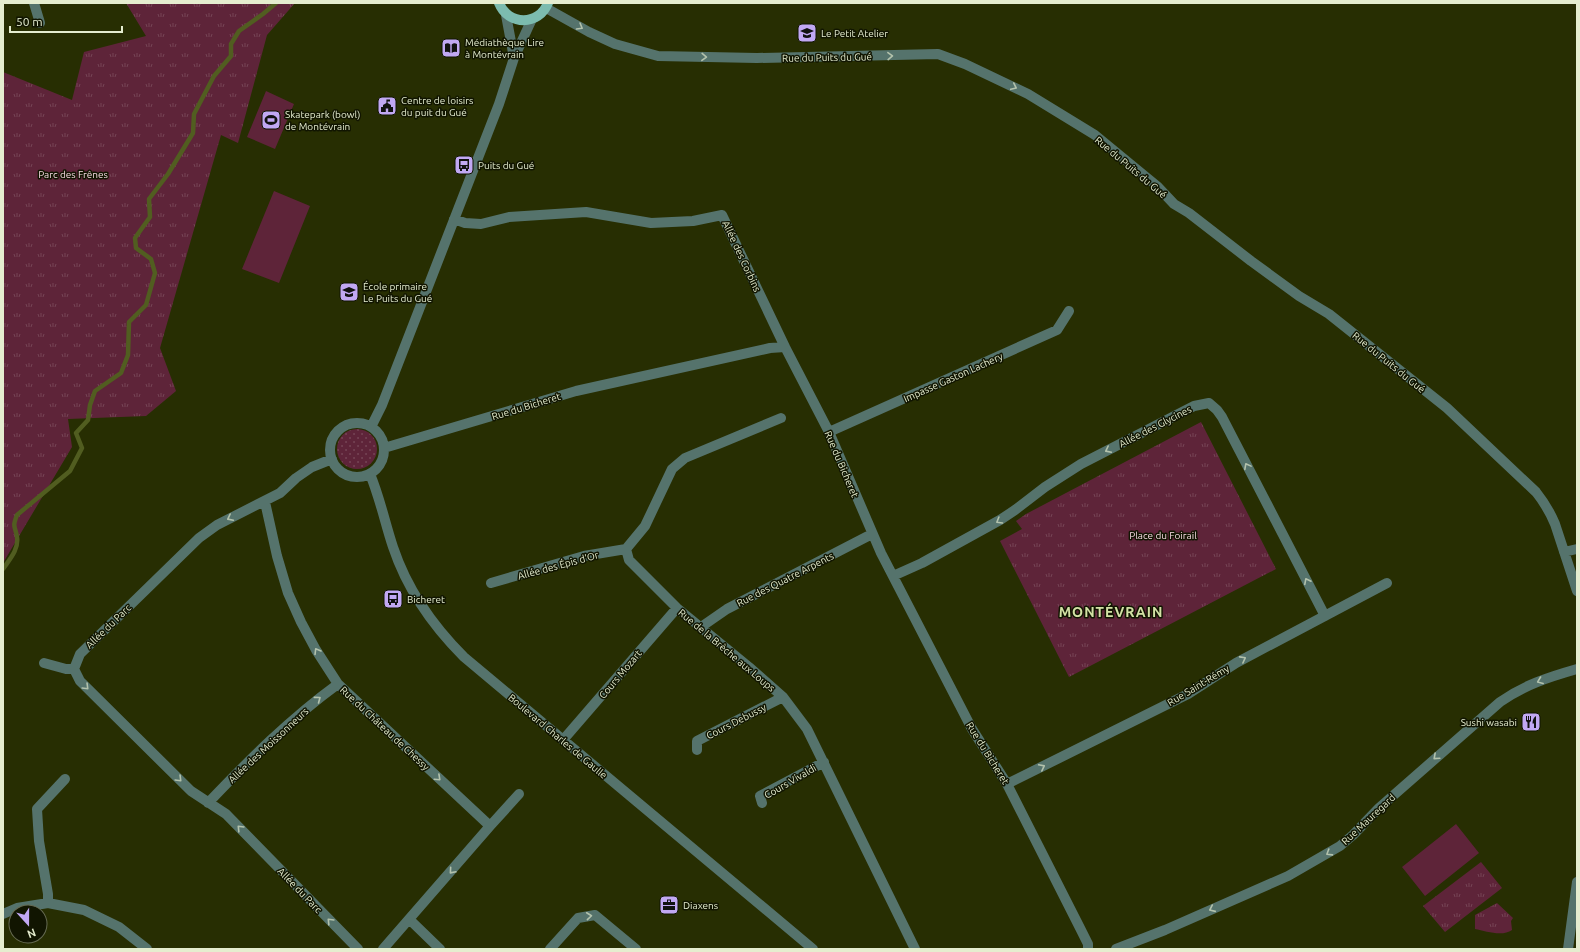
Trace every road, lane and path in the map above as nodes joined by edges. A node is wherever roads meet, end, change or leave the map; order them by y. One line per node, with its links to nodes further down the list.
1 (34, 3): 6 (street)
2 (499, 3): 4 (main road)
3 (547, 5): 5 (main road); 21 (street, Rue du Puits du Gué, one-way to 21)
4 (506, 15): 5 (main road); 7 (street)
5 (532, 19): 7 (street)
6 (40, 23)
7 (514, 58): 8 (street)
8 (454, 219): 10 (street, Allée des Corbins); 12 (street)
9 (1069, 311): 13 (street, Impasse Gaston Lachery)
10 (785, 347): 13 (street, Rue du Bicheret); 14 (street, Rue du Bicheret)
11 (781, 418): 19 (street)
12 (371, 427): 14 (street); 15 (street)
13 (829, 432): 18 (street, Rue du Bicheret)
14 (384, 448): 16 (street)
15 (332, 459): 16 (street); 17 (street, Allée du Parc)
16 (370, 474): 34 (street, Boulevard Charles de Gaulle)
17 (265, 502): 30 (street, Allée du Parc, one-way to 30); 32 (street, Rue du Château de Chessy, one-way to 17)
18 (872, 534): 22 (street, Rue du Bicheret); 28 (street, Rue des Quatre Arpents)
19 (626, 549): 23 (street, Allée des Épis d'Or); 26 (street, Rue de la Brèche aux Loups)
20 (1577, 549): 21 (street)
21 (1564, 552): 25 (street, Rue du Puits du Gué)
22 (893, 576): 27 (street, Allée des Glycines, one-way to 22); 38 (street, Rue du Bicheret)
23 (492, 583)
24 (1388, 584): 27 (street, Rue Saint-Rémy)
25 (1577, 591)
26 (678, 608): 28 (street, Rue de la Brèche aux Loups); 34 (street, Cours Mozart)
27 (1324, 616): 38 (street, Rue Saint-Rémy, one-way to 27)
28 (701, 627): 33 (street, Rue de la Brèche aux Loups)
29 (44, 663): 30 (street)
30 (74, 669): 40 (street, Allée du Parc, one-way to 40)
31 (1577, 669): 56 (street, Rue Mauregard, one-way to 56)
32 (338, 684): 40 (street, Allée des Moissonneurs, one-way to 32); 42 (street, Rue du Château de Chessy, one-way to 42)
33 (783, 697): 35 (street, Cours Debussy); 36 (street, Rue de la Brèche aux Loups)
34 (563, 740): 53 (street, Boulevard Charles de Gaulle)
35 (697, 750)
36 (824, 762): 41 (street, Cours Vivaldi); 54 (street, Rue de la Brèche aux Loups)
37 (65, 778): 44 (street)
38 (1007, 784): 55 (street, Rue du Bicheret)
39 (519, 794): 42 (street)
40 (208, 803): 48 (street, Allée du Parc, one-way to 40)
41 (762, 803)
42 (490, 826): 46 (street, one-way to 46)
43 (1577, 882): 57 (street)
44 (48, 903): 45 (street); 47 (street)
45 (3, 914)
46 (410, 920): 49 (street); 50 (street)
47 (147, 949)
48 (358, 949)
49 (383, 949)
50 (440, 949)
51 (550, 949): 52 (street, one-way to 52)
52 (636, 949)
53 (813, 949)
54 (915, 949)
55 (1088, 949)
56 (1116, 949)
57 (1568, 949)

